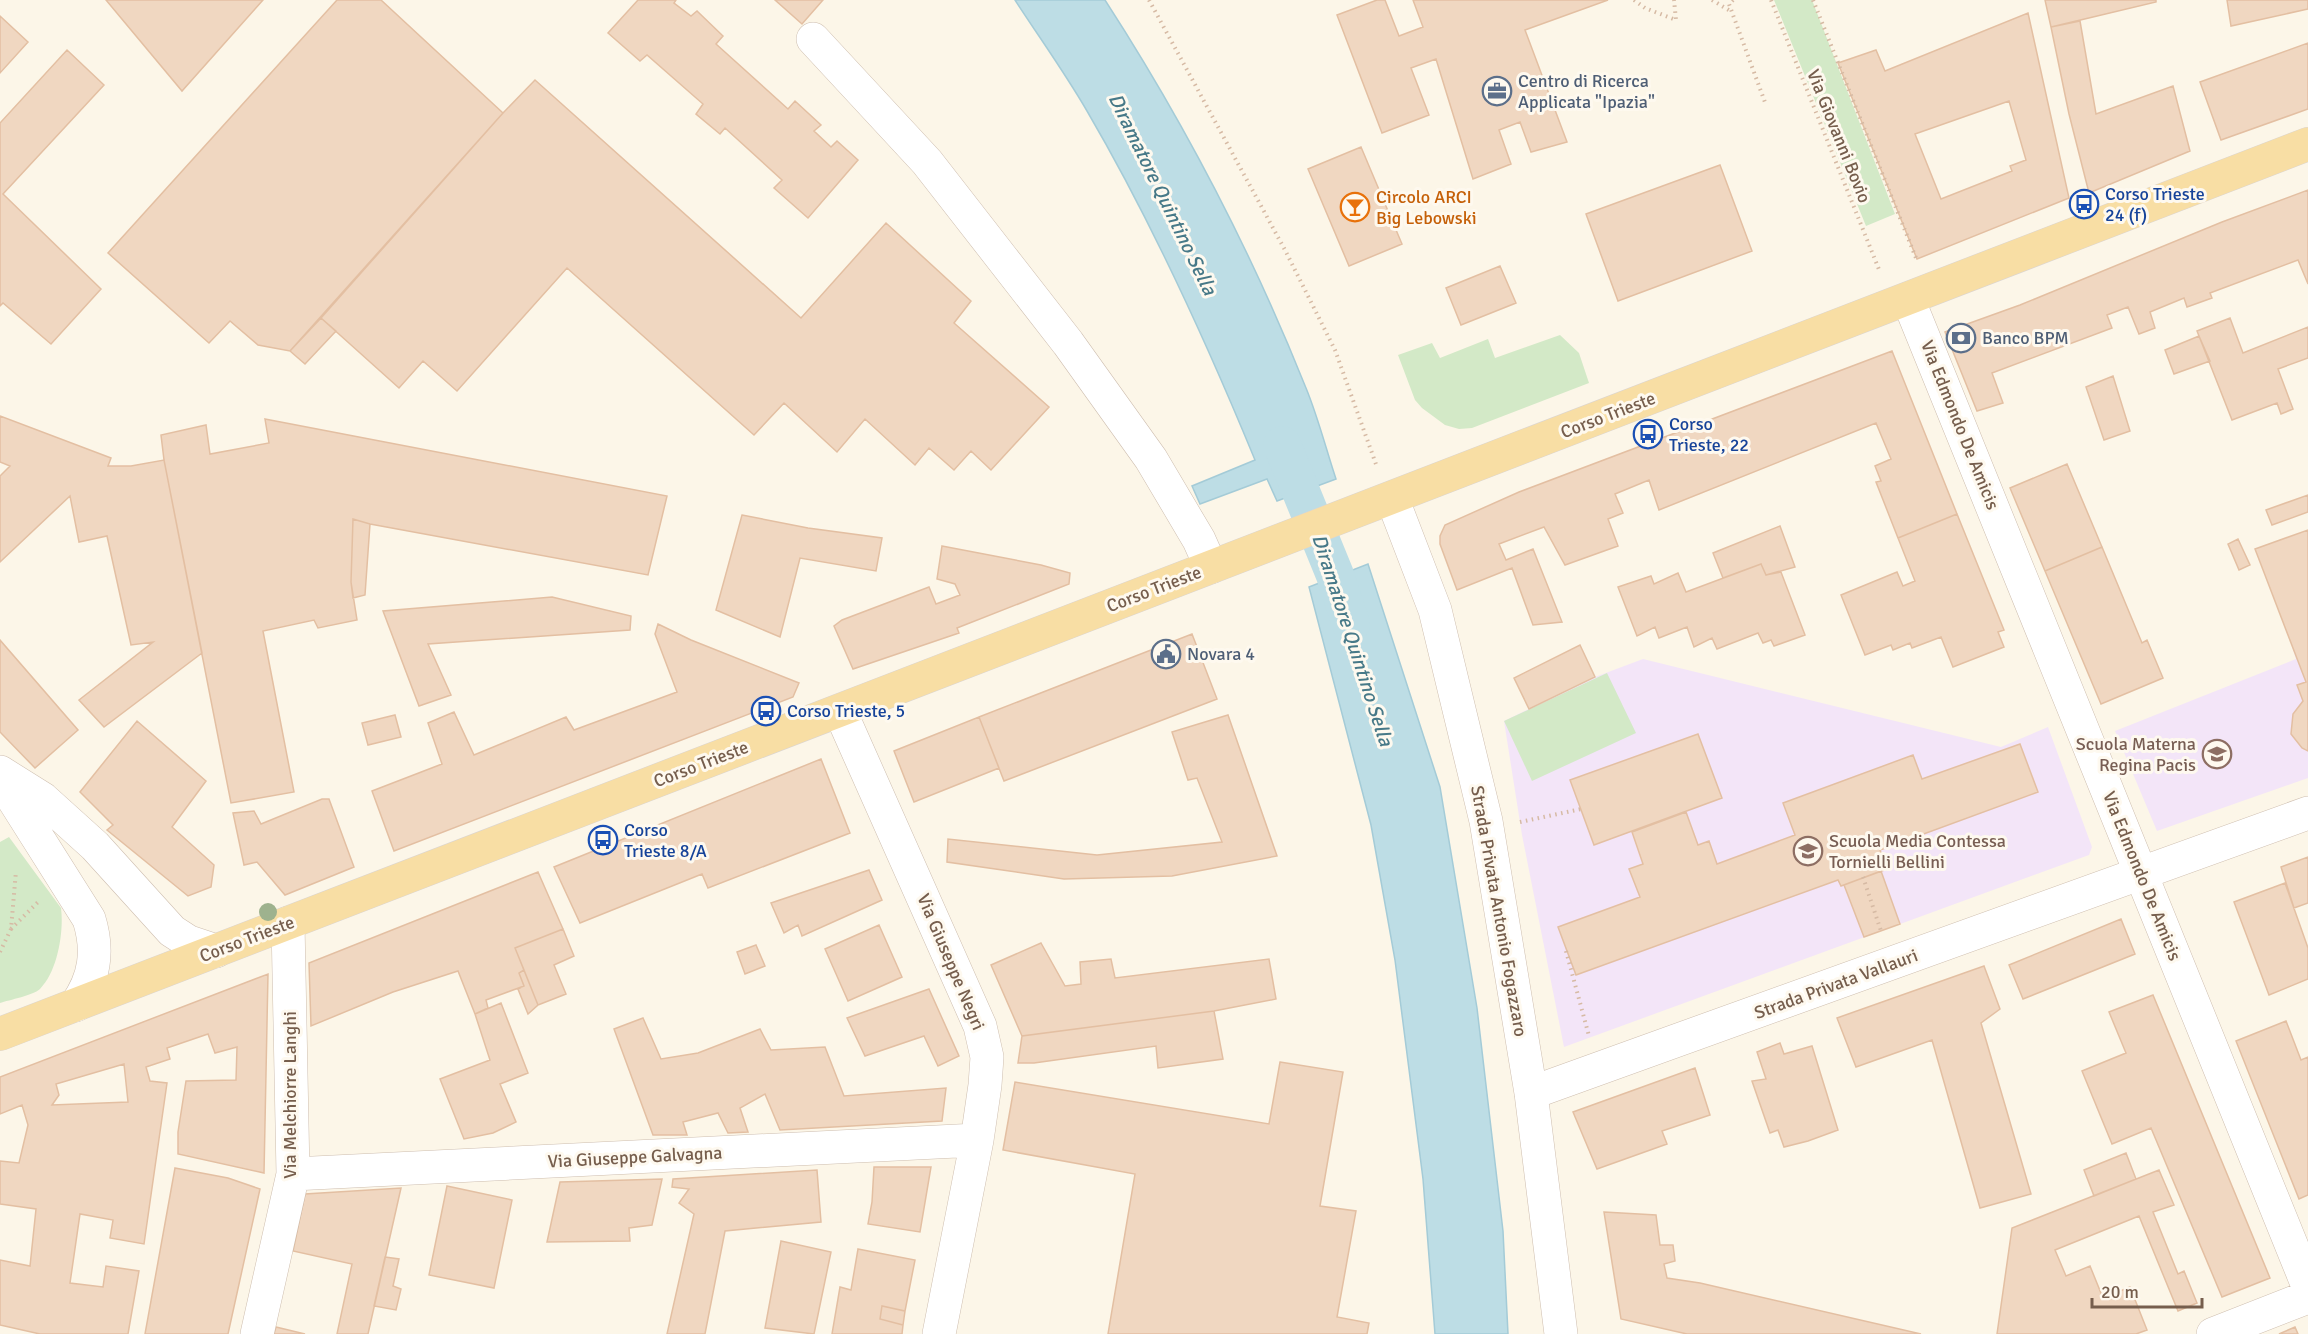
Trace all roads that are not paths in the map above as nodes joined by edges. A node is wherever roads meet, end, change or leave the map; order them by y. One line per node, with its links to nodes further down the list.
1 (813, 39): 5 (street)
2 (2308, 144): 3 (main road, Corso Trieste)
3 (1896, 290): 4 (main road, Corso Trieste); 10 (street, Via Edmondo De Amicis)
4 (1386, 485): 5 (main road, Corso Trieste); 15 (street, Strada Privata Antonio Fogazzaro)
5 (1211, 567): 6 (main road, Corso Trieste)
6 (840, 711): 11 (main road, Corso Trieste); 16 (street, Via Giuseppe Negri)
7 (0, 772): 12 (street)
8 (0, 778): 13 (street)
9 (2308, 813): 10 (street, Strada Privata Vallauri)
10 (2141, 874): 15 (street, Strada Privata Vallauri); 18 (street, Via Edmondo De Amicis)
11 (288, 923): 12 (main road, Corso Trieste); 17 (street, Via Melchiorre Langhi)
12 (216, 951): 13 (main road, Corso Trieste)
13 (76, 1005): 14 (main road, Corso Trieste)
14 (0, 1034)
15 (1531, 1093): 22 (street, Strada Privata Antonio Fogazzaro)
16 (976, 1140): 17 (street, Via Giuseppe Galvagna); 21 (street, Via Giuseppe Negri)
17 (293, 1174): 20 (street, Via Melchiorre Langhi)
18 (2308, 1286)
19 (2308, 1297): 23 (street)
20 (257, 1334)
21 (939, 1334)
22 (1561, 1334)
23 (2213, 1334)

